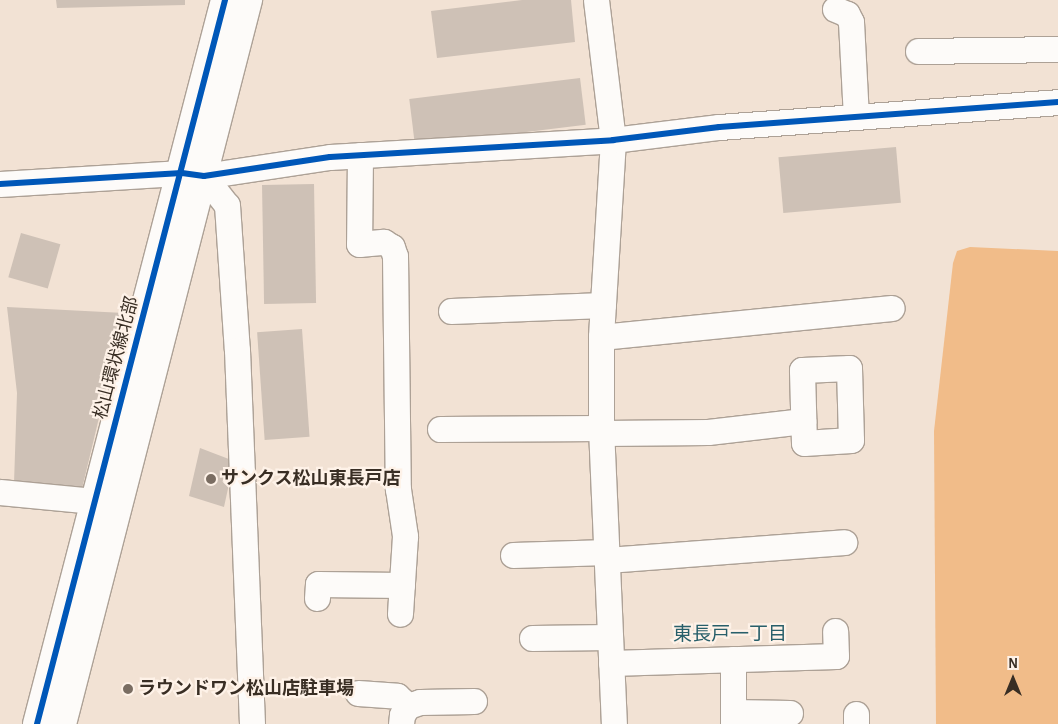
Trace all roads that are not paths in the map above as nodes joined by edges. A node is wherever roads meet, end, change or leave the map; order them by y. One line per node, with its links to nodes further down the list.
1 (225, 0): 12 (street, 松山環状線北部)
2 (248, 0): 12 (street, 松山環状線北部)
3 (582, 0): 10 (street)
4 (596, 0): 10 (street)
5 (835, 9): 9 (street)
6 (1058, 49): 7 (street)
7 (918, 51)
8 (1058, 102): 9 (street)
9 (856, 117): 10 (street)
10 (606, 140): 11 (street); 14 (street)
11 (360, 156): 12 (street); 26 (street)
12 (193, 175): 13 (street); 22 (street, 松山環状線北部); 41 (street)
13 (0, 184)
14 (603, 305): 16 (street); 17 (street)
15 (892, 308): 17 (street)
16 (451, 311)
17 (601, 337): 20 (street)
18 (803, 421): 20 (street)
19 (440, 429): 20 (street)
20 (601, 431): 25 (street)
21 (0, 492): 22 (street)
22 (107, 502): 39 (street, 松山環状線北部); 40 (street, 松山環状線北部)
23 (844, 542): 25 (street)
24 (513, 555): 25 (street)
25 (607, 556): 30 (street)
26 (402, 585): 27 (street); 28 (street)
27 (317, 598)
28 (400, 614)
29 (835, 631): 32 (street)
30 (610, 637): 31 (street); 33 (street)
31 (532, 638)
32 (733, 659): 33 (street); 38 (street)
33 (611, 663): 42 (street)
34 (358, 693): 37 (street)
35 (474, 701): 37 (street)
36 (790, 713): 38 (street)
37 (405, 715)
38 (733, 718)
39 (37, 724)
40 (62, 724)
41 (252, 724)
42 (614, 724)

